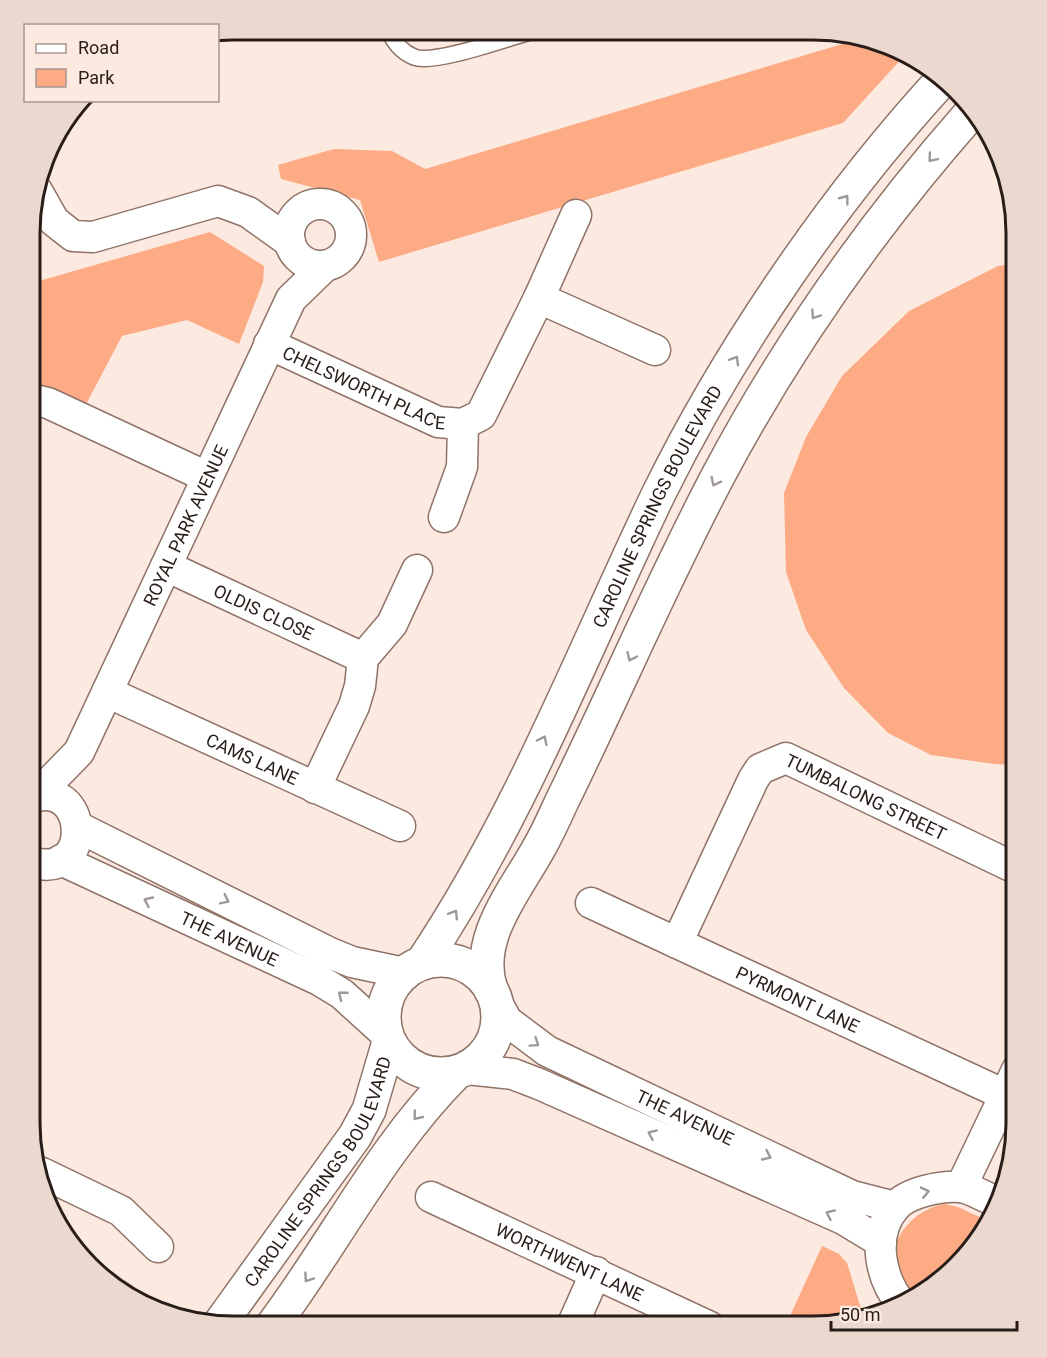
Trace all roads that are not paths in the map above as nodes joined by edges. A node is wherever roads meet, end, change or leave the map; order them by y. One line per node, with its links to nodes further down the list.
1 (394, 41): 2 (lane)
2 (499, 41)
3 (937, 85): 33 (main road, CAROLINE SPRINGS BOULEVARD, one-way to 3)
4 (968, 117): 34 (main road, one-way to 34)
5 (43, 202): 7 (street)
6 (300, 210): 7 (street); 9 (street); 10 (street)
7 (248, 212): 9 (street)
8 (576, 214): 11 (street, CHELSWORTH PLACE)
9 (292, 246): 10 (street); 12 (street, ROYAL PARK AVENUE)
10 (324, 267): 12 (street, ROYAL PARK AVENUE)
11 (539, 298): 14 (street); 16 (street, CHELSWORTH PLACE)
12 (291, 299): 13 (street, ROYAL PARK AVENUE)
13 (269, 344): 16 (street, CHELSWORTH PLACE); 17 (street, ROYAL PARK AVENUE)
14 (655, 350)
15 (40, 401): 17 (street)
16 (462, 424): 18 (street, CHELSWORTH PLACE)
17 (207, 477): 19 (street, ROYAL PARK AVENUE)
18 (444, 517)
19 (166, 566): 21 (street, OLDIS CLOSE); 22 (street, ROYAL PARK AVENUE)
20 (417, 570): 21 (street)
21 (363, 658): 24 (street)
22 (107, 692): 23 (street, ROYAL PARK AVENUE); 24 (street, CAMS LANE)
23 (79, 752): 25 (street, ROYAL PARK AVENUE); 27 (street, ROYAL PARK AVENUE)
24 (315, 788): 28 (street, CAMS LANE)
25 (40, 790)
26 (40, 798): 27 (street, THE AVENUE)
27 (76, 820): 30 (street, ROYAL PARK AVENUE); 33 (street, THE AVENUE, one-way to 33)
28 (400, 826)
29 (1006, 863): 32 (street, TUMBALONG STREET)
30 (43, 868): 35 (street, THE AVENUE, one-way to 30)
31 (591, 903): 32 (street, PYRMONT LANE)
32 (677, 943): 37 (street, PYRMONT LANE)
33 (413, 968): 34 (main road); 35 (main road)
34 (494, 995): 36 (main road); 43 (street, THE AVENUE, one-way to 43)
35 (387, 1038): 36 (main road); 48 (main road, CAROLINE SPRINGS BOULEVARD)
36 (462, 1071): 44 (street, THE AVENUE, one-way to 36); 49 (main road, one-way to 49)
37 (1006, 1080)
38 (1006, 1092): 40 (street)
39 (48, 1176): 45 (street)
40 (961, 1187): 42 (street); 43 (street, one-way to 40)
41 (431, 1197): 46 (street, WORTHWENT LANE)
42 (991, 1200)
43 (895, 1207): 44 (street)
44 (881, 1242): 47 (street)
45 (158, 1247)
46 (596, 1272): 50 (street); 51 (street, WORTHWENT LANE)
47 (896, 1298)
48 (226, 1316)
49 (280, 1316)
50 (576, 1316)
51 (687, 1316)

